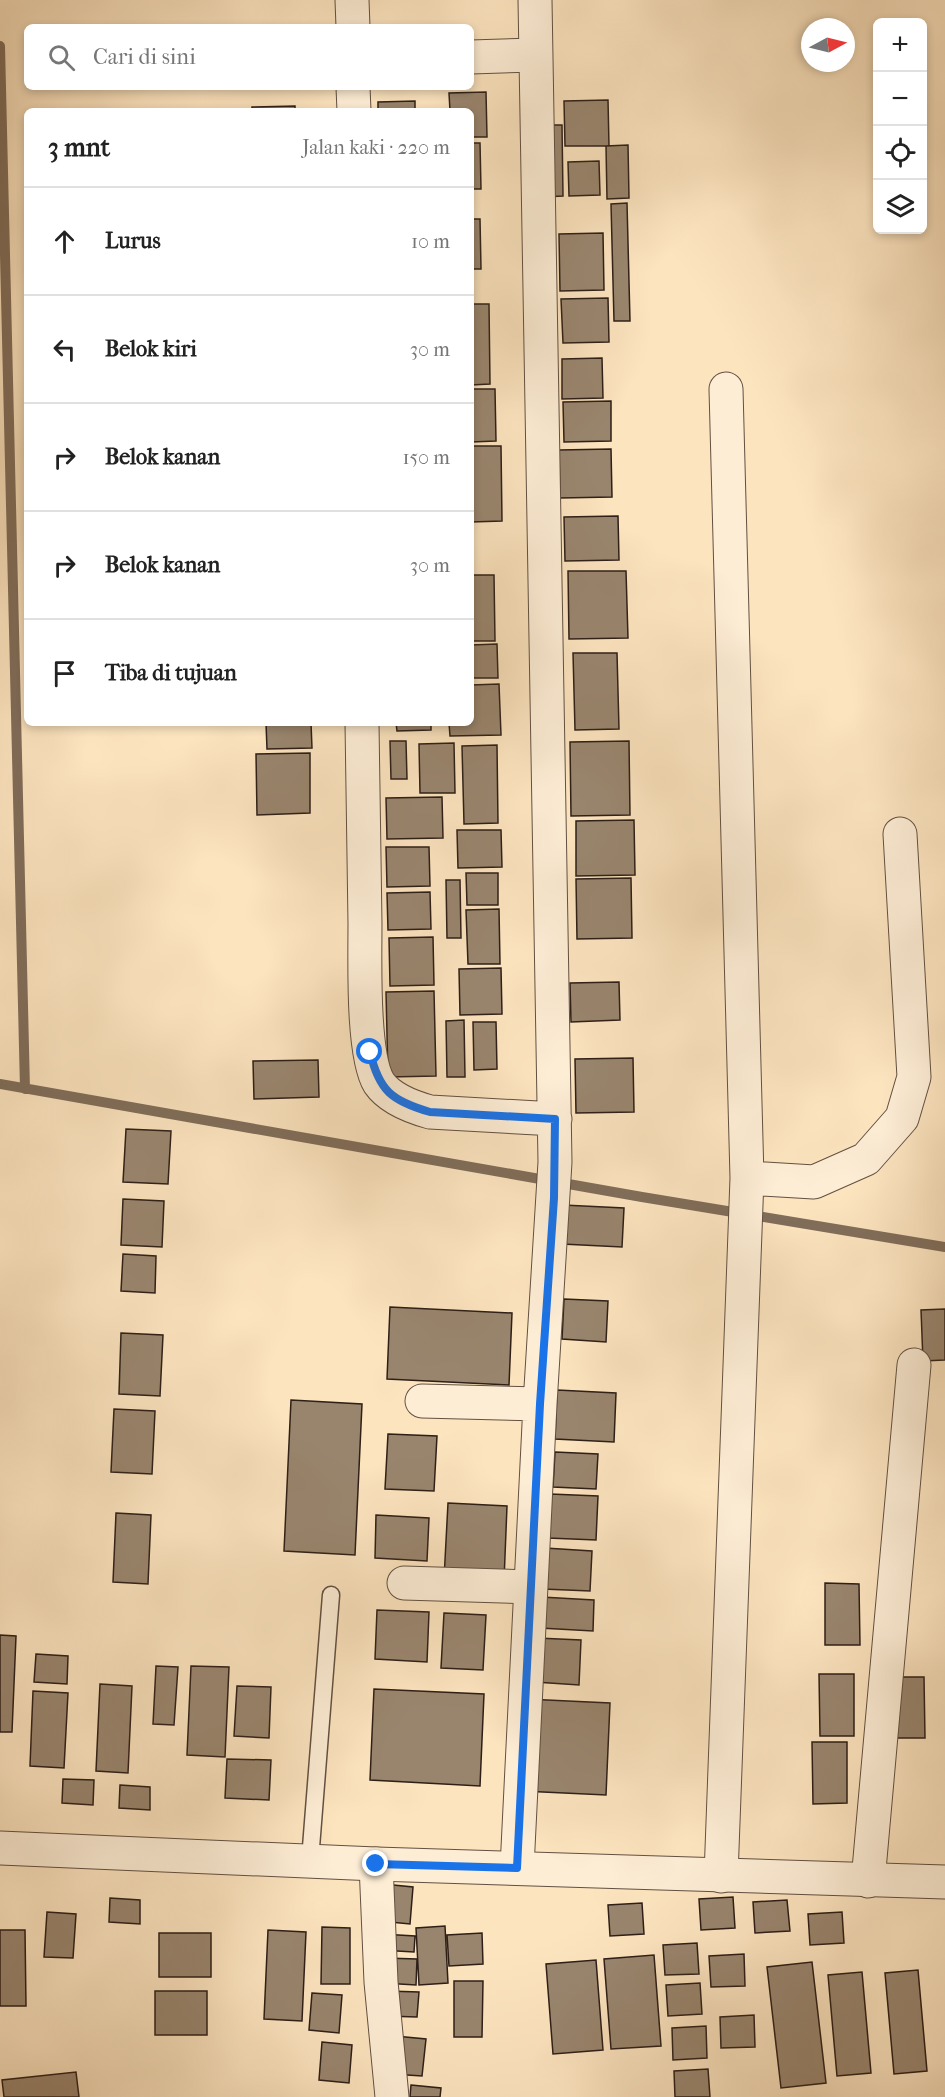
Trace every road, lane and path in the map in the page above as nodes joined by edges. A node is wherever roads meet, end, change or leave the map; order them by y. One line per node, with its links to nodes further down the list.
1 (352, 0): 3 (street)
2 (535, 0): 4 (street)
3 (352, 24)
4 (536, 56): 5 (street); 11 (street)
5 (474, 57)
6 (354, 90): 7 (street)
7 (354, 108)
8 (726, 389): 12 (street)
9 (362, 726): 11 (street)
10 (900, 834): 12 (street)
11 (555, 1119): 15 (street)
12 (747, 1178): 23 (street)
13 (914, 1365): 24 (street)
14 (422, 1401): 15 (street)
15 (540, 1404): 17 (street)
16 (404, 1582): 17 (street)
17 (531, 1587): 22 (street)
18 (331, 1595): 20 (lane)
19 (0, 1848): 20 (street)
20 (310, 1860): 21 (street)
21 (376, 1864): 22 (street); 26 (street)
22 (517, 1868): 23 (street)
23 (721, 1876): 24 (street)
24 (868, 1881): 25 (street)
25 (945, 1882)
26 (392, 2097)

